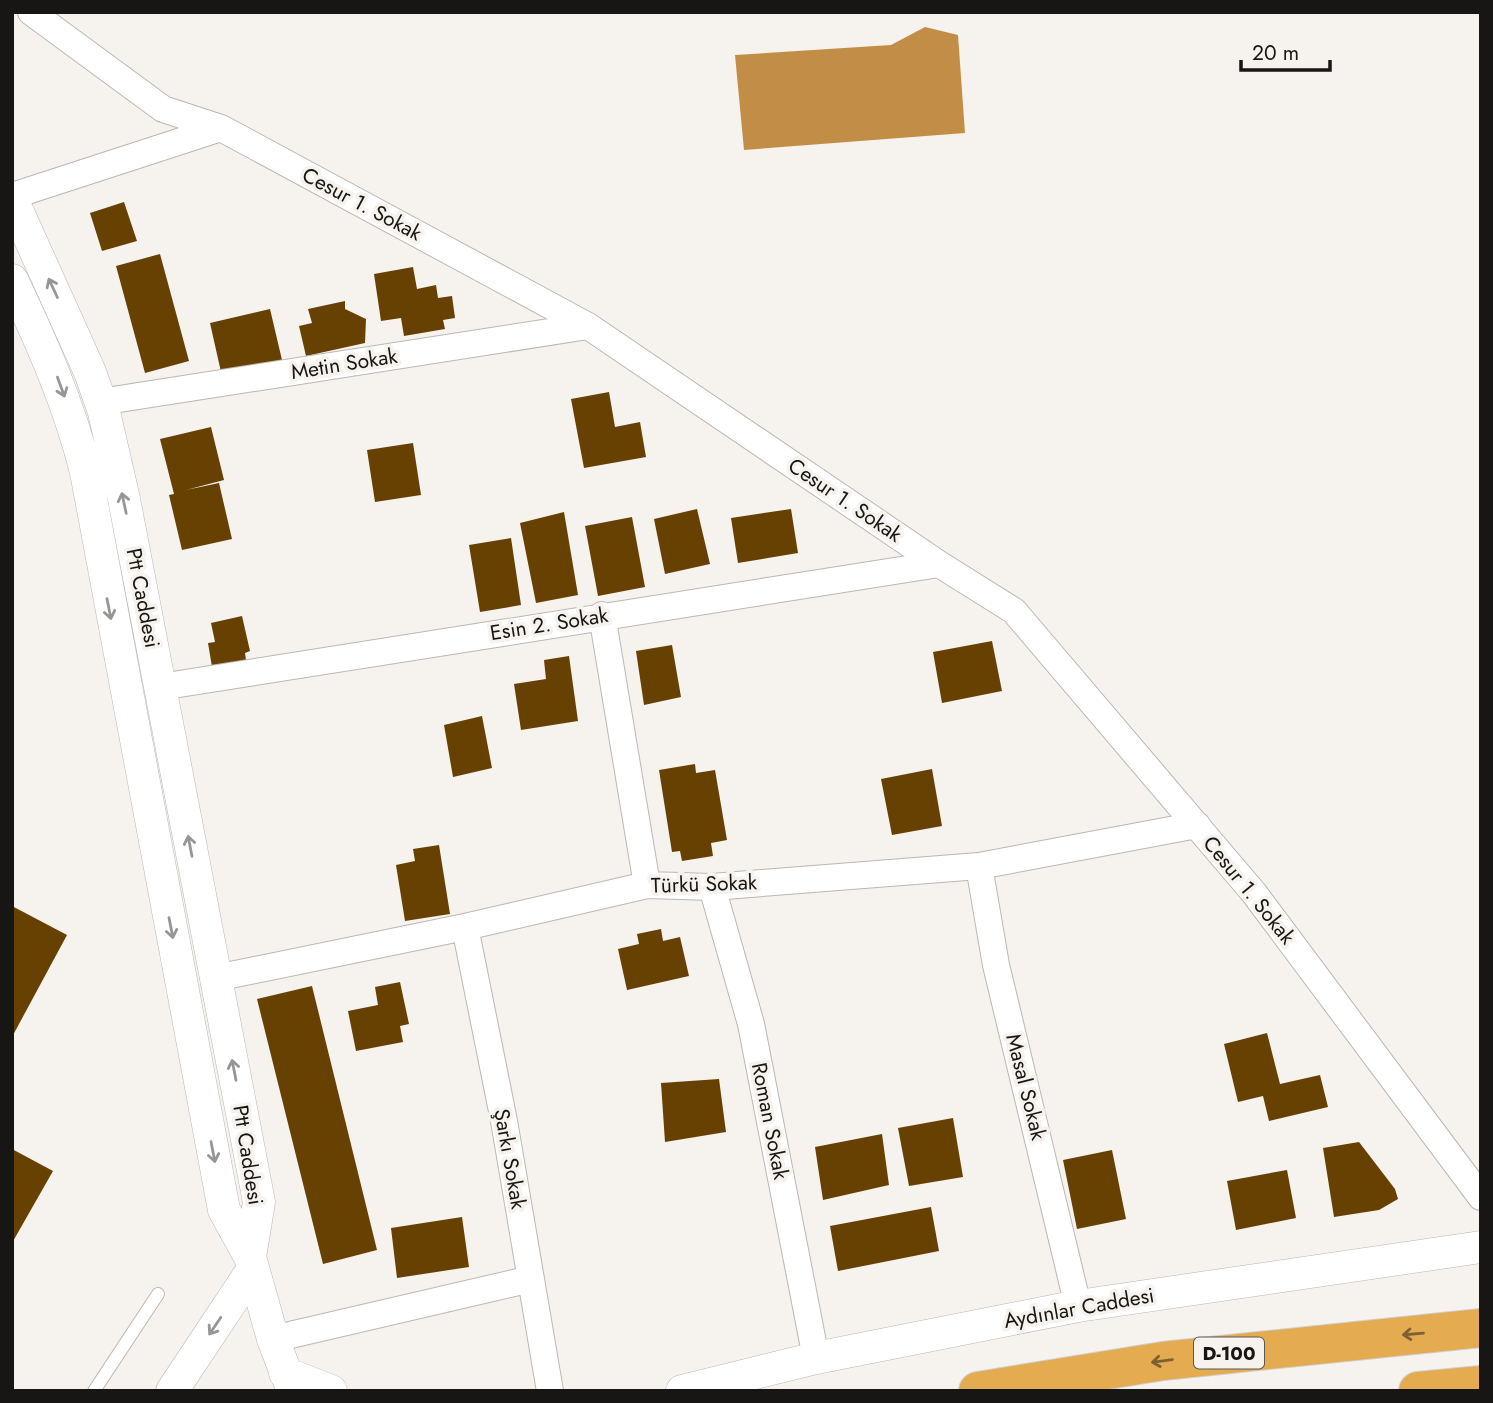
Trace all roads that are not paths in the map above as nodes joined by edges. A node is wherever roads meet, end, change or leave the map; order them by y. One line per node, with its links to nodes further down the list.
1 (31, 12): 2 (street, Cesur 1. Sokak)
2 (221, 128): 3 (street); 5 (street, Cesur 1. Sokak)
3 (12, 198): 6 (street, Ptt Caddesi, one-way to 3)
4 (16, 298): 18 (street, Ptt Caddesi, one-way to 18)
5 (588, 326): 6 (street, Metin Sokak); 7 (street, Cesur 1. Sokak)
6 (100, 402): 9 (street, Ptt Caddesi, one-way to 6)
7 (939, 564): 8 (street, Esin 2. Sokak); 10 (street, Cesur 1. Sokak)
8 (602, 615): 9 (street, Esin 2. Sokak); 12 (street)
9 (160, 687): 15 (street, Ptt Caddesi, one-way to 9)
10 (1197, 825): 11 (street, Türkü Sokak); 16 (street, Cesur 1. Sokak)
11 (979, 866): 13 (street, Türkü Sokak); 21 (street, Masal Sokak)
12 (647, 885): 13 (street, Türkü Sokak); 14 (street, Türkü Sokak)
13 (712, 887): 24 (street, Roman Sokak)
14 (465, 928): 15 (street, Türkü Sokak); 19 (street, Şarkı Sokak)
15 (216, 978): 18 (street, Ptt Caddesi, one-way to 15)
16 (1481, 1197)
17 (1481, 1247): 21 (street, Aydınlar Caddesi)
18 (251, 1263): 23 (street); 28 (street, one-way to 28)
19 (531, 1279): 23 (street); 30 (street, Şarkı Sokak)
20 (158, 1294): 27 (lane)
21 (1078, 1306): 24 (street, Aydınlar Caddesi)
22 (1481, 1328): 32 (highway, D-100, one-way to 32)
23 (273, 1339): 25 (street)
24 (816, 1358): 31 (street, Aydınlar Caddesi)
25 (289, 1382): 29 (street)
26 (1481, 1385): 33 (highway)
27 (94, 1391)
28 (172, 1391)
29 (331, 1391)
30 (550, 1391)
31 (682, 1391)
32 (978, 1391)
33 (1418, 1391)

